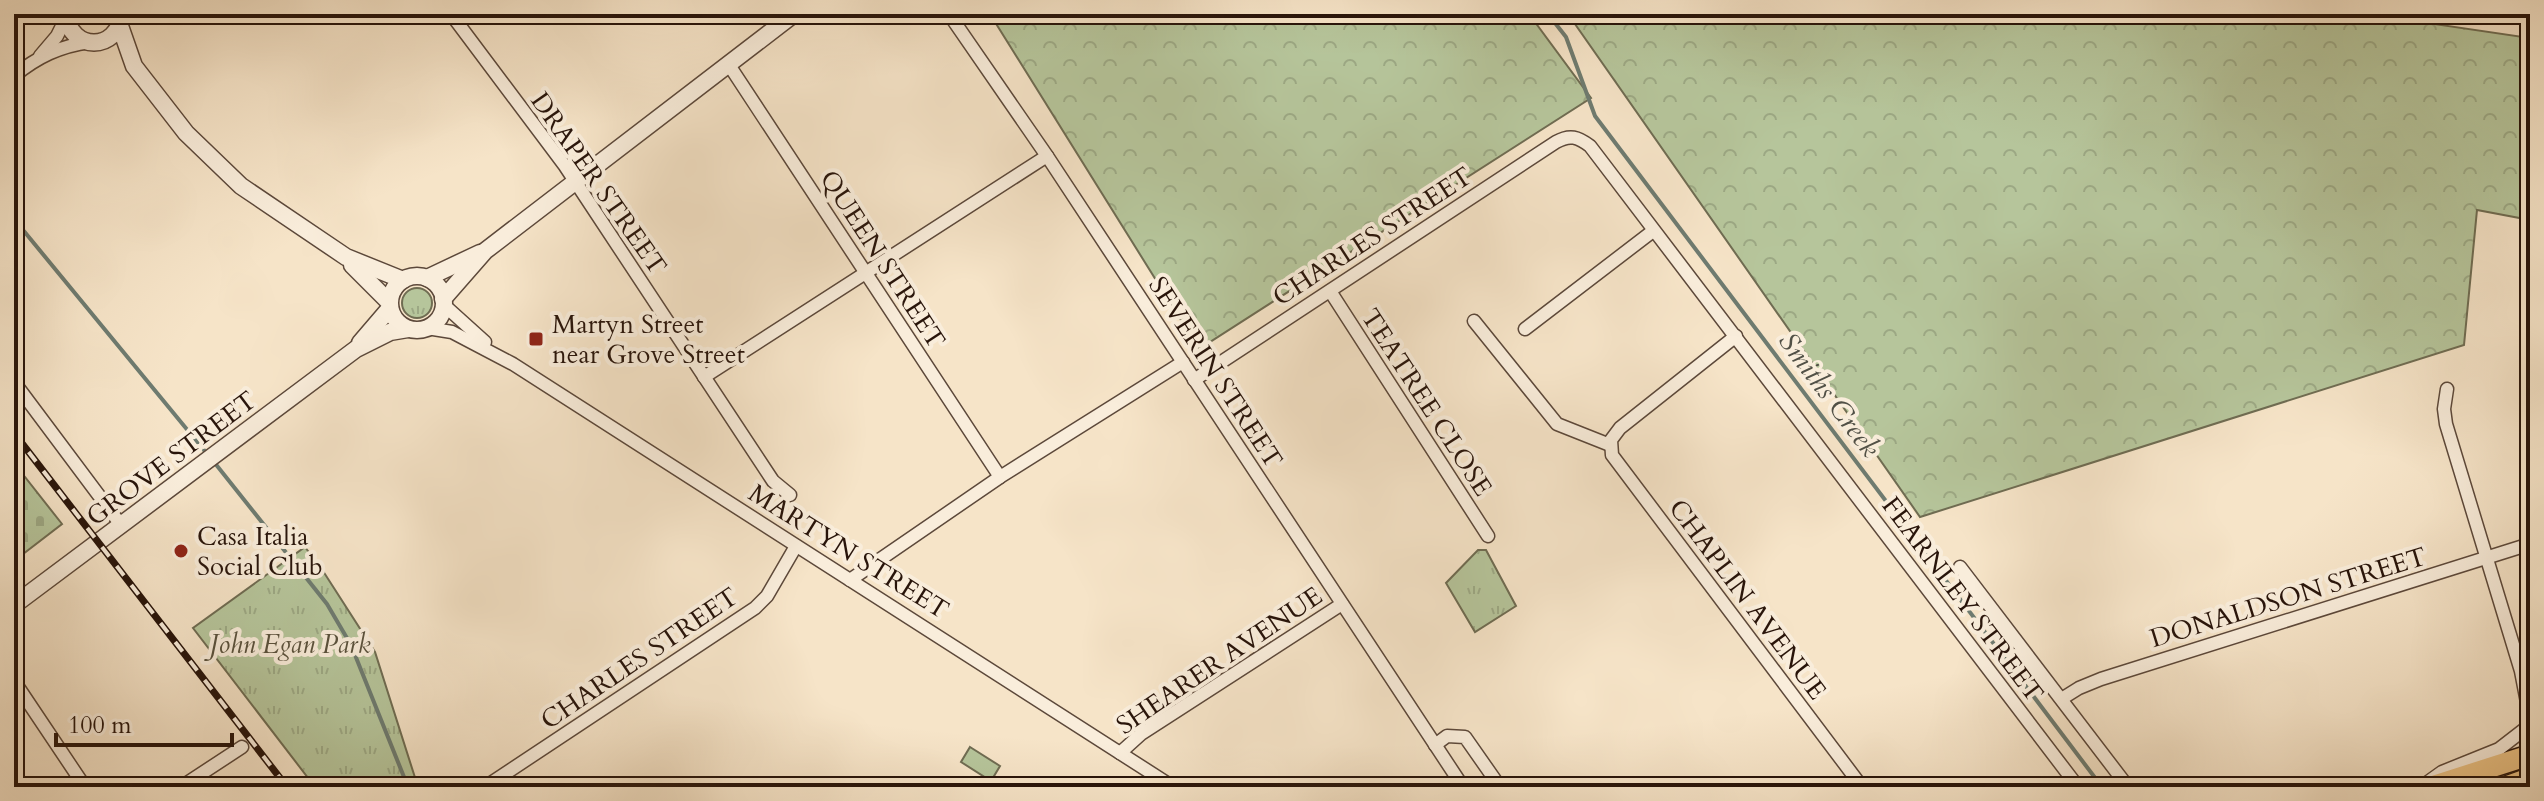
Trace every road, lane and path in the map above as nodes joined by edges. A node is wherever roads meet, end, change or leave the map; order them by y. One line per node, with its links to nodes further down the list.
1 (451, 14): 13 (street, DRAPER STREET)
2 (794, 14): 8 (street)
3 (66, 16): 6 (street); 7 (street)
4 (954, 17): 12 (street, SEVERIN STREET)
5 (121, 20): 6 (street); 9 (street)
6 (93, 42): 7 (street); 9 (street)
7 (38, 58): 10 (street)
8 (729, 65): 13 (street); 17 (street, QUEEN STREET)
9 (134, 66): 16 (street)
10 (14, 76)
11 (1576, 137): 14 (street, FEARNLEY STREET); 20 (street, CHARLES STREET)
12 (1047, 156): 17 (street); 30 (street, SEVERIN STREET)
13 (575, 182): 15 (street); 31 (street, DRAPER STREET)
14 (1653, 231): 26 (street); 27 (street, FEARNLEY STREET)
15 (485, 251): 18 (street); 21 (street)
16 (346, 257): 19 (street); 22 (street)
17 (867, 273): 31 (street); 36 (street, QUEEN STREET)
18 (427, 278): 19 (street); 21 (street)
19 (403, 280): 22 (street)
20 (1330, 291): 32 (street, CHARLES STREET); 39 (street, TEATREE CLOSE)
21 (444, 302): 24 (street); 29 (street, MARTYN STREET)
22 (390, 305): 25 (street); 28 (street, GROVE STREET)
23 (1474, 321): 35 (street)
24 (427, 328): 25 (street); 29 (street, MARTYN STREET)
25 (408, 329): 28 (street, GROVE STREET)
26 (1525, 329)
27 (1736, 336): 35 (street); 64 (street, FEARNLEY STREET)
28 (356, 349): 38 (street, GROVE STREET)
29 (499, 355): 41 (street, MARTYN STREET)
30 (1183, 362): 32 (street, SEVERIN STREET); 36 (street)
31 (704, 377): 37 (street, DRAPER STREET)
32 (1194, 380): 45 (street, SEVERIN STREET)
33 (14, 382): 38 (street)
34 (2447, 389): 42 (street)
35 (1612, 440): 63 (street, CHAPLIN AVENUE)
36 (1000, 477): 44 (street)
37 (790, 495)
38 (121, 525): 46 (street, GROVE STREET)
39 (1488, 536)
40 (2530, 544): 42 (street, DONALDSON STREET)
41 (796, 546): 44 (street, MARTYN STREET); 59 (street, CHARLES STREET)
42 (2487, 557): 47 (street); 50 (street, DONALDSON STREET)
43 (1960, 567): 50 (street, FEARNLEY STREET)
44 (850, 580): 55 (street, MARTYN STREET)
45 (1342, 604): 53 (street, SEVERIN STREET); 55 (street, SHEARER AVENUE)
46 (14, 605)
47 (2521, 671): 49 (street); 51 (street)
48 (14, 681): 57 (street)
49 (2530, 691)
50 (2063, 698): 65 (street, FEARNLEY STREET)
51 (2530, 718)
52 (2530, 725): 66 (street)
53 (1435, 745): 61 (street, SEVERIN STREET); 62 (street)
54 (242, 747): 58 (street)
55 (1120, 753): 60 (street, MARTYN STREET)
56 (2530, 755): 67 (main road)
57 (85, 787)
58 (181, 787)
59 (485, 787)
60 (1173, 787)
61 (1463, 787)
62 (1500, 787)
63 (1862, 787)
64 (2078, 787)
65 (2128, 787)
66 (2423, 787)
67 (2430, 787)

